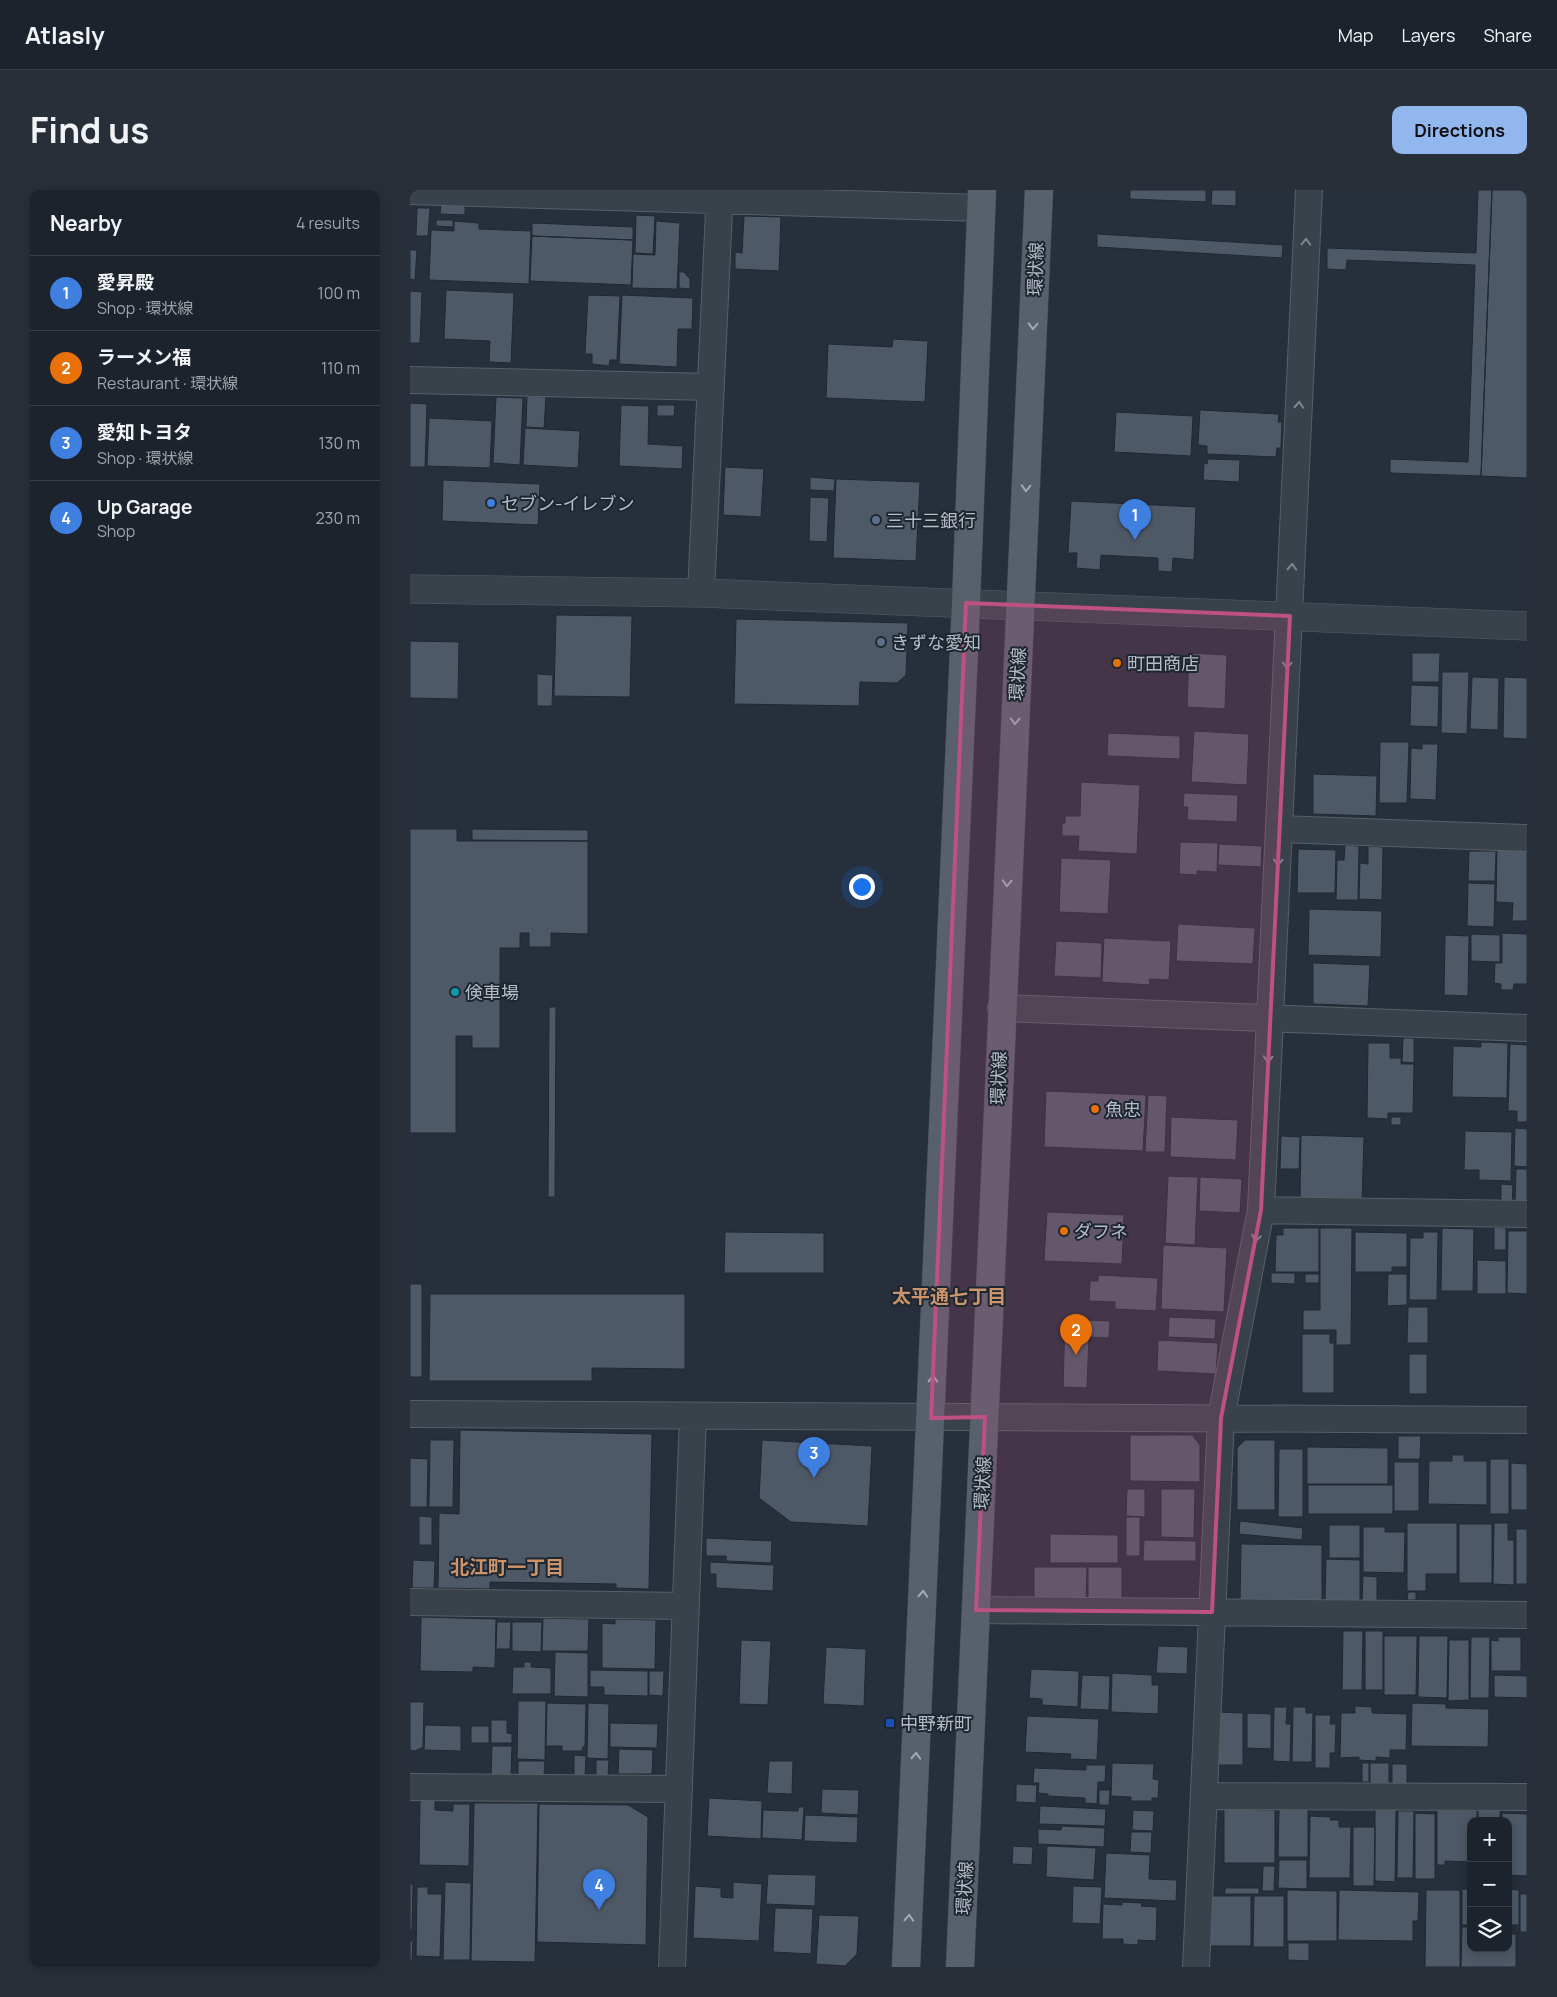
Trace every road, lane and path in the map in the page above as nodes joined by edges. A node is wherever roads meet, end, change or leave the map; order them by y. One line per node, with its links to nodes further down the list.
1 (1038, 190): 11 (main road, 環状線, one-way to 11)
2 (1309, 190): 12 (street, one-way to 2)
3 (410, 191): 4 (street)
4 (720, 195): 5 (street); 7 (street)
5 (982, 199): 10 (main road)
6 (410, 380): 7 (street)
7 (711, 387): 9 (street)
8 (410, 589): 9 (street)
9 (701, 593): 10 (street)
10 (966, 603): 11 (street); 24 (main road, one-way to 10)
11 (1021, 605): 12 (street); 16 (main road, 環状線, one-way to 16)
12 (1290, 616): 13 (street); 14 (street, one-way to 14)
13 (1527, 626)
14 (1280, 829): 15 (street); 17 (street, one-way to 17)
15 (1527, 838)
16 (1001, 1008): 17 (street); 23 (main road, 環状線)
17 (1270, 1019): 18 (street); 19 (street, one-way to 19)
18 (1527, 1028)
19 (1261, 1210): 20 (street); 25 (street, one-way to 25)
20 (1527, 1214)
21 (410, 1414): 22 (street)
22 (693, 1416): 24 (street); 28 (street)
23 (985, 1417): 24 (street); 25 (street); 29 (main road, 環状線)
24 (931, 1418): 37 (main road, one-way to 24)
25 (1221, 1418): 26 (street); 30 (street)
26 (1527, 1420)
27 (410, 1602): 28 (street)
28 (686, 1606): 33 (street)
29 (976, 1610): 30 (street); 38 (main road, 環状線)
30 (1212, 1612): 31 (street); 34 (street)
31 (1527, 1615)
32 (410, 1787): 33 (street)
33 (679, 1789): 36 (street)
34 (1204, 1796): 35 (street); 39 (street)
35 (1527, 1797)
36 (672, 1967)
37 (906, 1967)
38 (960, 1967)
39 (1196, 1967)

